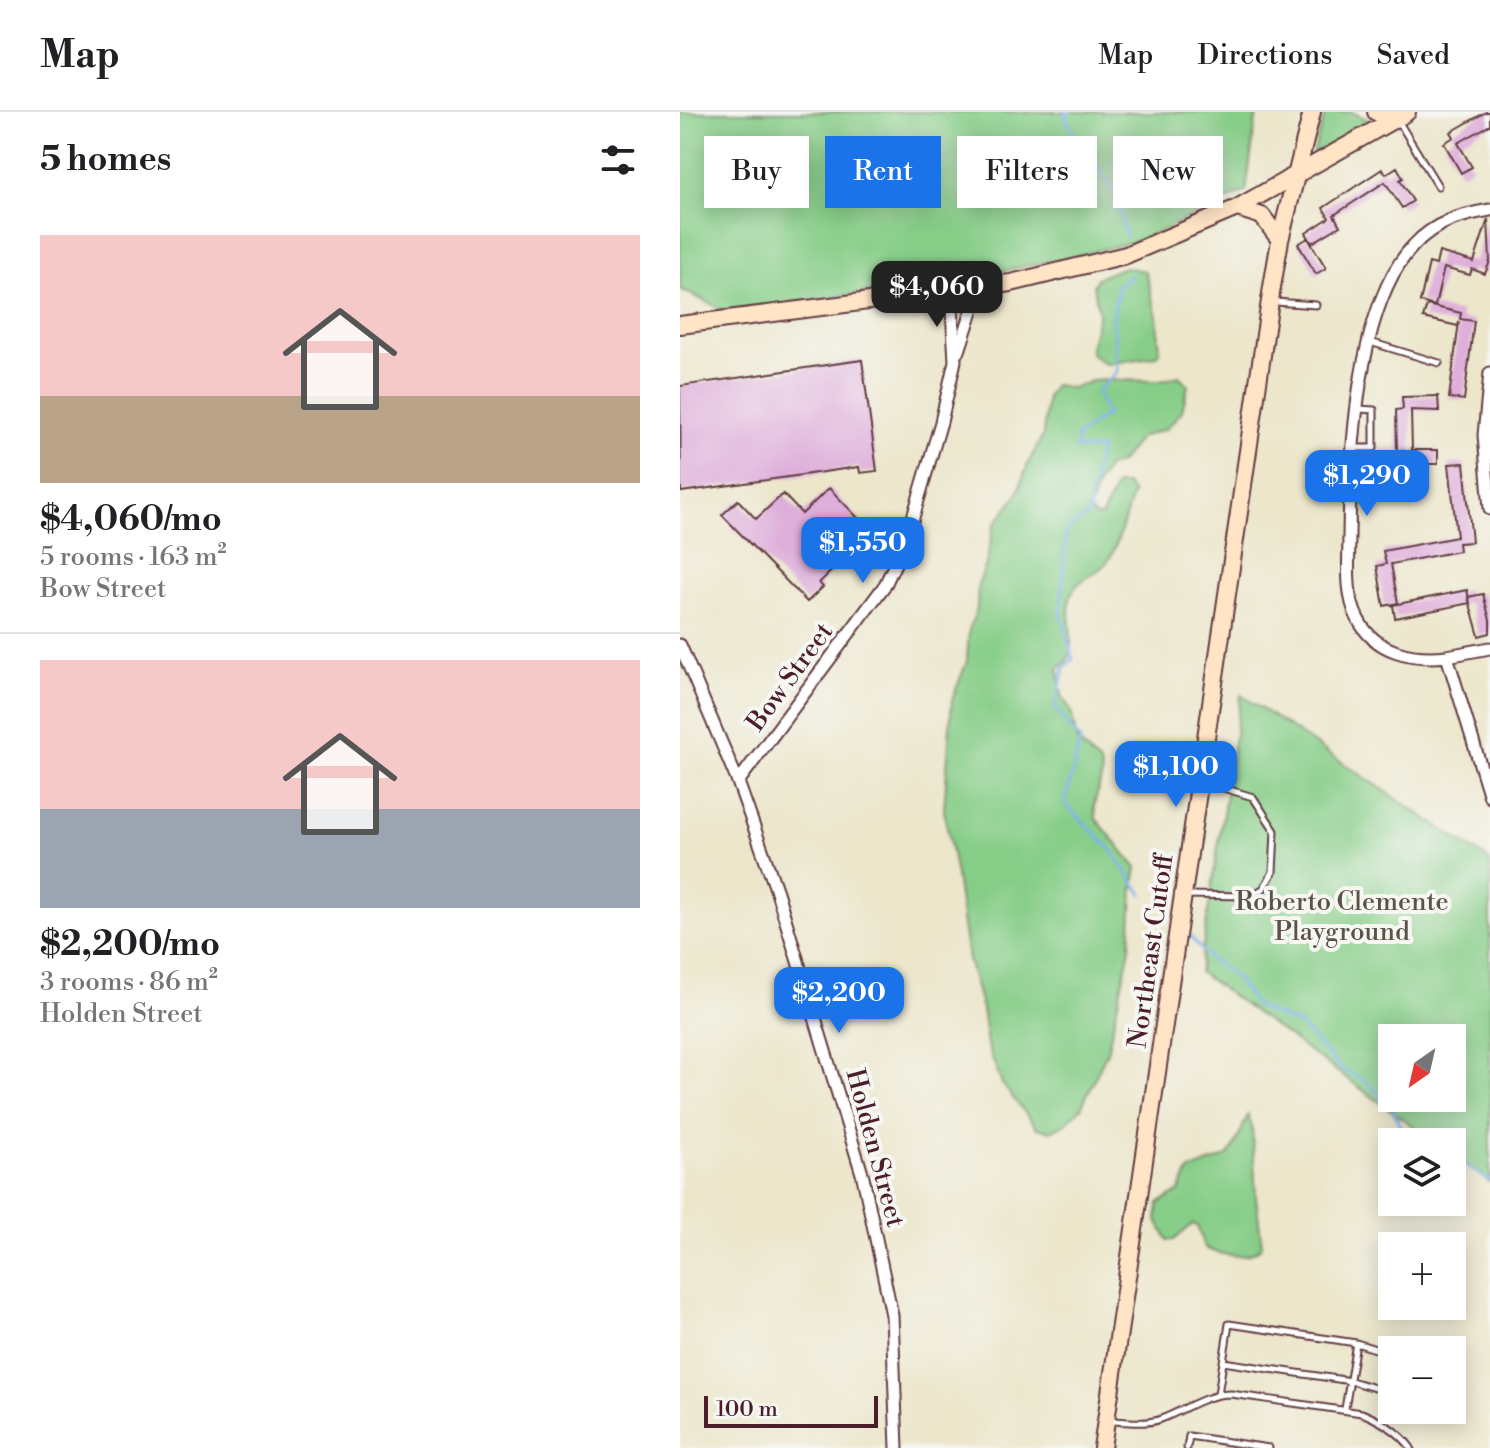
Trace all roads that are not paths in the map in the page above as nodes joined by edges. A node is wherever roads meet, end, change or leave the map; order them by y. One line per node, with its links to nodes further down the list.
1 (1312, 112): 4 (main road, Northeast Cutoff)
2 (1376, 112): 3 (main road)
3 (1401, 115): 4 (main road); 5 (lane)
4 (1294, 178): 6 (main road); 8 (main road, Northeast Cutoff)
5 (1438, 186)
6 (1237, 208): 8 (main road); 9 (main road)
7 (1490, 210): 14 (street)
8 (1280, 240): 11 (main road, Northeast Cutoff)
9 (972, 289): 10 (main road); 16 (street, Bow Street)
10 (951, 292): 13 (main road); 16 (street, Bow Street)
11 (1270, 302): 12 (lane); 25 (main road, Northeast Cutoff)
12 (1316, 305)
13 (680, 325)
14 (1370, 342): 15 (lane); 18 (street)
15 (1439, 363)
16 (953, 370): 26 (street, Bow Street)
17 (1490, 373): 19 (street)
18 (1356, 409): 20 (street); 20 (lane)
19 (1487, 435): 21 (street)
20 (1351, 448): 24 (street)
21 (1490, 509)
22 (680, 645): 26 (street, Holden Street)
23 (1490, 648): 24 (street)
24 (1447, 656): 27 (street)
25 (1201, 781): 28 (main road, Northeast Cutoff); 28 (lane)
26 (738, 782): 37 (street, Holden Street)
27 (1490, 797)
28 (1183, 895): 36 (main road, Northeast Cutoff)
29 (1356, 1343): 30 (lane); 31 (lane); 32 (lane)
30 (1378, 1350)
31 (1223, 1362): 32 (lane); 34 (lane)
32 (1351, 1381): 33 (lane); 35 (lane)
33 (1378, 1389)
34 (1218, 1394): 35 (lane); 36 (lane)
35 (1345, 1409): 41 (lane)
36 (1106, 1421): 38 (main road, Northeast Cutoff)
37 (897, 1448)
38 (1102, 1448)
39 (1187, 1448): 40 (lane)
40 (1269, 1448)
41 (1411, 1448)

